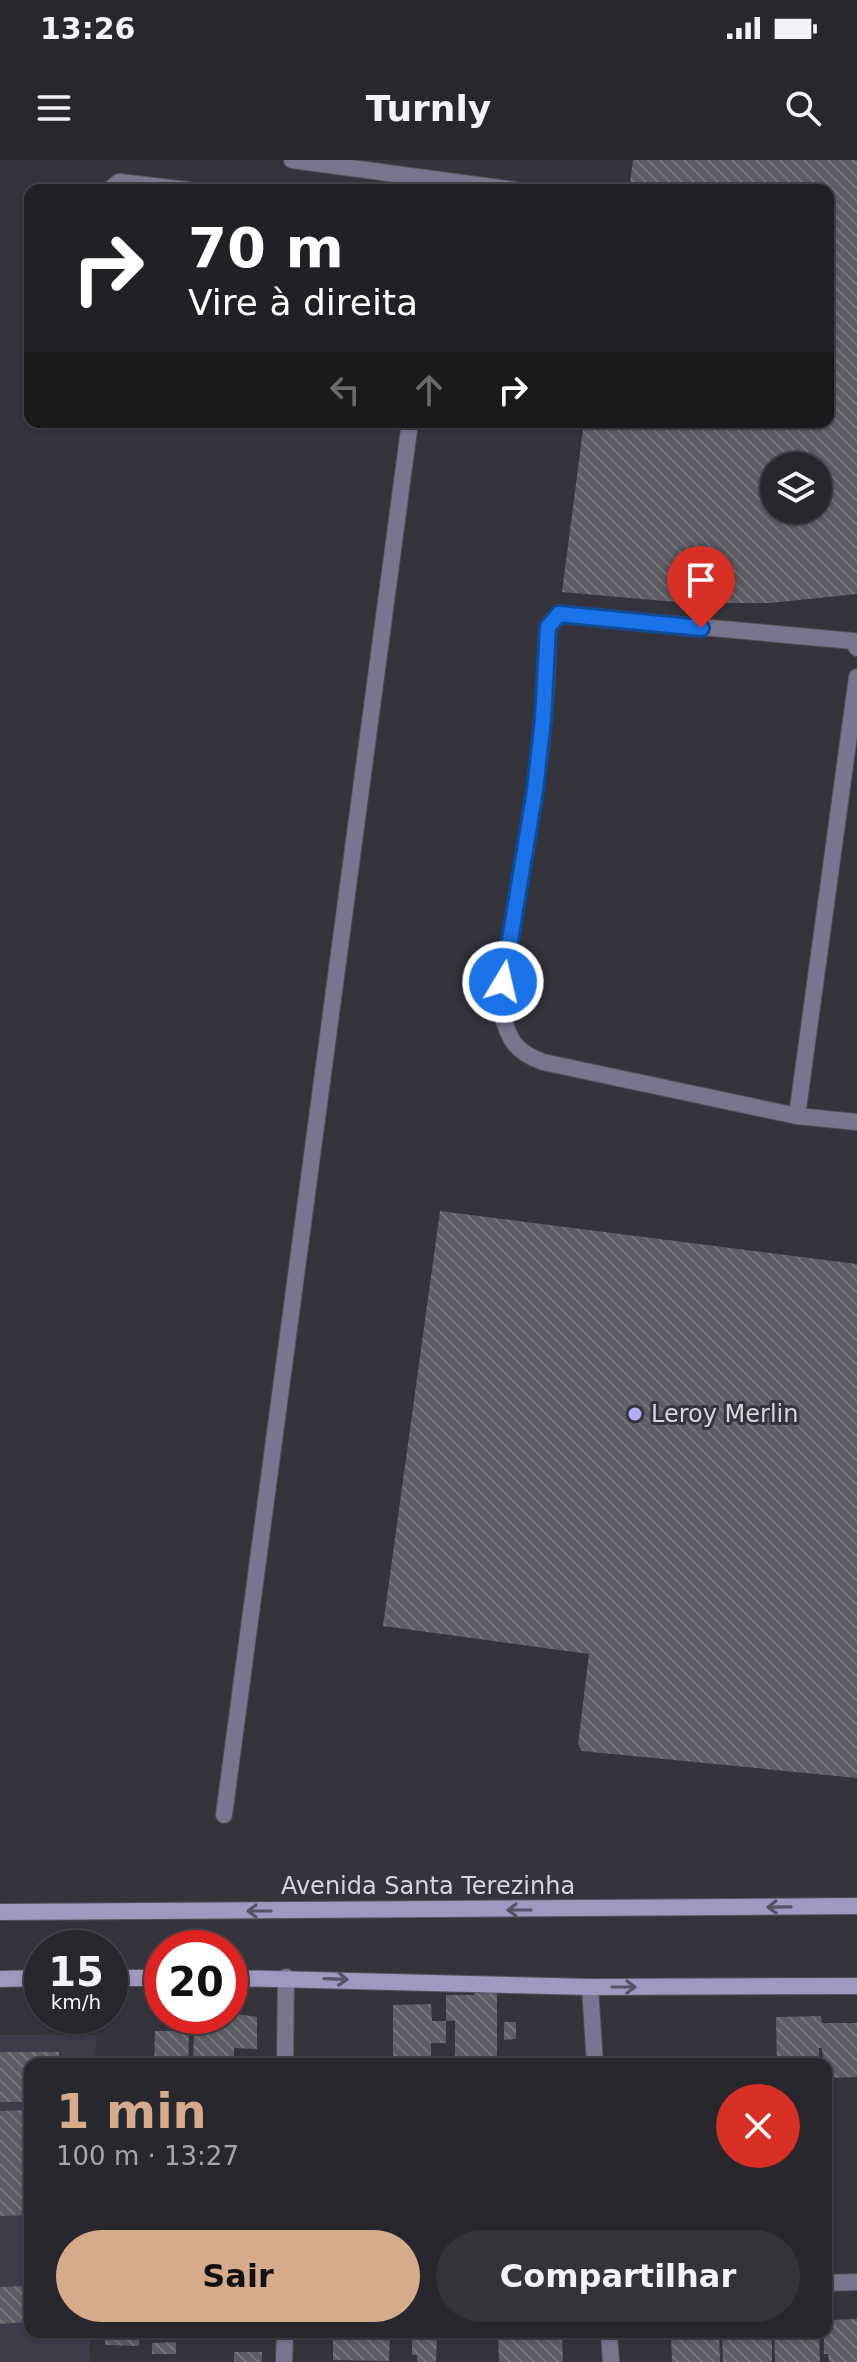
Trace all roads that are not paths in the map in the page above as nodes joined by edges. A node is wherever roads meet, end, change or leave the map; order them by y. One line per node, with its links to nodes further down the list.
1 (292, 160): 4 (street)
2 (116, 184): 3 (street)
3 (136, 184)
4 (470, 184)
5 (409, 428): 11 (street)
6 (857, 648): 9 (street)
7 (857, 677): 8 (street)
8 (855, 718): 9 (street)
9 (797, 1116): 10 (street)
10 (857, 1122)
11 (224, 1815)
12 (857, 1906): 13 (street, Avenida Santa Terezinha, one-way to 13)
13 (0, 1912)
14 (286, 1977): 16 (street); 19 (street, one-way to 19); 20 (street)
15 (24, 1978): 17 (street)
16 (248, 1978)
17 (0, 1979)
18 (857, 1986): 19 (street, one-way to 18)
19 (590, 1987): 21 (street)
20 (285, 2058)
21 (595, 2058)
22 (857, 2282): 23 (street)
23 (832, 2283)
24 (285, 2338): 26 (street)
25 (609, 2338): 27 (street)
26 (284, 2362)
27 (611, 2362)

